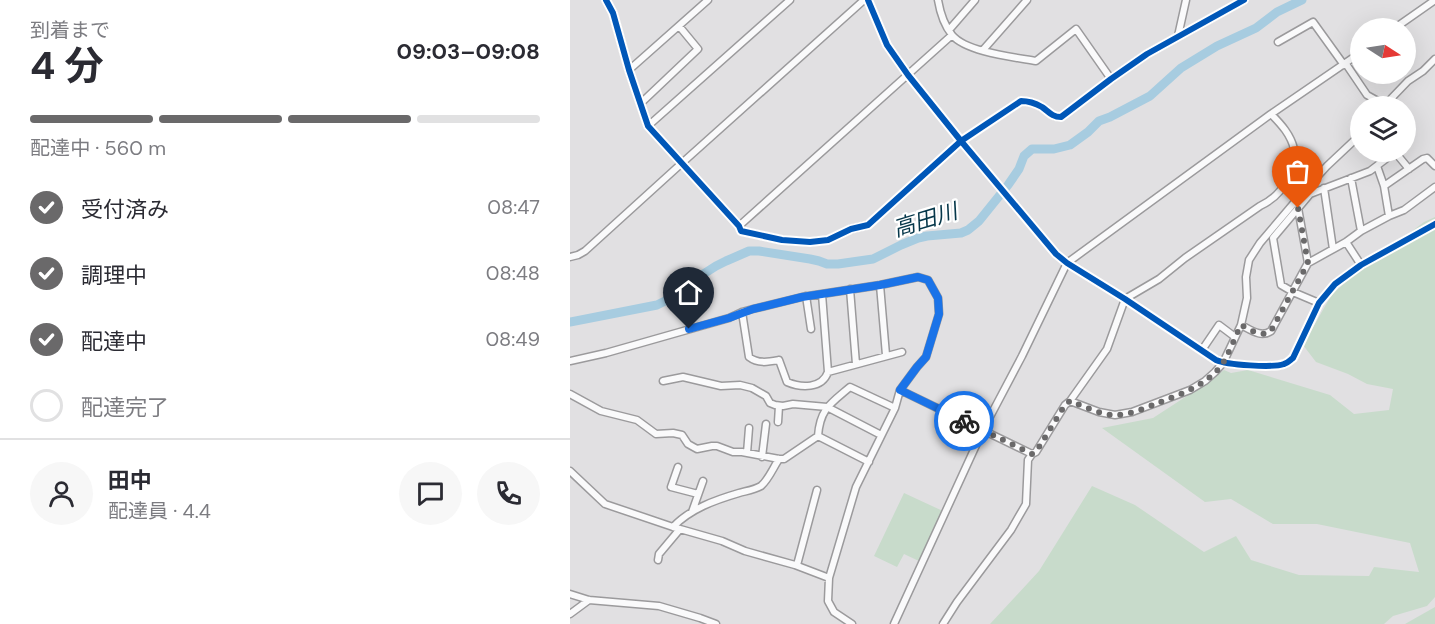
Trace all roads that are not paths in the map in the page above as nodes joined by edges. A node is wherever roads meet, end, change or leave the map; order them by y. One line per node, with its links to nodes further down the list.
1 (606, 0): 20 (street)
2 (708, 0): 12 (street)
3 (790, 0): 27 (street)
4 (866, 0): 21 (street); 32 (street)
5 (938, 0): 13 (street)
6 (975, 0): 13 (street)
7 (1026, 0): 16 (street)
8 (1186, 0): 14 (street)
9 (1244, 0): 14 (street)
10 (1435, 0): 11 (street)
11 (1409, 18)
12 (679, 27): 20 (street); 25 (street)
13 (951, 32): 16 (street); 21 (street)
14 (1178, 36): 22 (street)
15 (1278, 42): 19 (street)
16 (983, 50): 22 (street)
17 (1435, 59): 24 (street)
18 (1350, 60): 19 (street)
19 (1345, 64): 23 (street); 26 (street)
20 (629, 70): 25 (street)
21 (908, 75): 28 (street); 43 (street)
22 (1111, 79): 28 (street)
23 (1370, 96)
24 (1394, 96)
25 (641, 103): 27 (street)
26 (1271, 114): 48 (street); 56 (street)
27 (648, 126): 32 (street)
28 (961, 141): 43 (street); 48 (street)
29 (1350, 144): 59 (street)
30 (1382, 162): 33 (street)
31 (1403, 162): 35 (street)
32 (682, 163): 43 (street); 47 (street)
33 (1377, 166): 36 (street); 37 (street)
34 (1435, 166): 35 (street)
35 (1409, 169): 37 (street)
36 (1351, 178): 39 (street); 44 (street)
37 (1384, 186): 41 (street)
38 (1435, 187): 41 (street)
39 (1324, 188): 40 (street); 46 (street)
40 (1298, 208): 49 (street); 53 (street)
41 (1389, 216): 44 (street)
42 (1435, 224): 50 (street)
43 (739, 226)
44 (1362, 231): 45 (street)
45 (1346, 242): 46 (street); 50 (street)
46 (1333, 249): 49 (street)
47 (570, 257)
48 (1067, 262): 56 (street); 79 (street)
49 (1308, 263): 53 (street)
50 (1361, 265): 57 (street)
51 (880, 285): 52 (street); 64 (street); 70 (street)
52 (850, 289): 54 (street); 67 (street)
53 (1293, 292): 57 (street); 59 (street)
54 (822, 294): 55 (street); 68 (street)
55 (806, 296): 58 (street); 60 (street)
56 (1125, 299): 62 (street); 72 (street)
57 (1319, 303): 66 (street)
58 (742, 312): 65 (street); 68 (street)
59 (1241, 325): 61 (street)
60 (811, 329)
61 (1235, 337): 62 (street); 66 (street)
62 (1202, 350): 66 (street)
63 (902, 352): 64 (street)
64 (886, 356): 67 (street)
65 (570, 361)
66 (1223, 363): 72 (street)
67 (856, 364): 68 (street)
68 (828, 372)
69 (663, 381): 73 (street)
70 (900, 390): 75 (street); 79 (street)
71 (570, 394): 82 (street)
72 (1070, 401): 83 (street)
73 (779, 406): 74 (street); 76 (street)
74 (827, 406): 75 (street); 80 (street); 81 (street)
75 (895, 408): 80 (street)
76 (778, 422)
77 (766, 424): 84 (street)
78 (749, 428): 82 (street)
79 (983, 430): 83 (street); 102 (street)
80 (881, 435): 86 (street)
81 (818, 436): 85 (street); 86 (street)
82 (747, 453): 84 (street)
83 (1032, 454): 103 (street)
84 (762, 457): 85 (street)
85 (779, 459): 92 (street)
86 (869, 462): 96 (street)
87 (678, 467): 91 (street)
88 (570, 471): 93 (street)
89 (703, 481): 91 (street)
90 (817, 490): 95 (street)
91 (698, 494): 92 (street)
92 (692, 512): 93 (street)
93 (677, 528): 94 (street); 95 (street)
94 (658, 560)
95 (797, 566): 96 (street)
96 (829, 578): 101 (street)
97 (570, 594): 98 (street)
98 (589, 600): 99 (street); 100 (street)
99 (570, 614)
100 (716, 624)
101 (852, 624)
102 (894, 624)
103 (943, 624)

